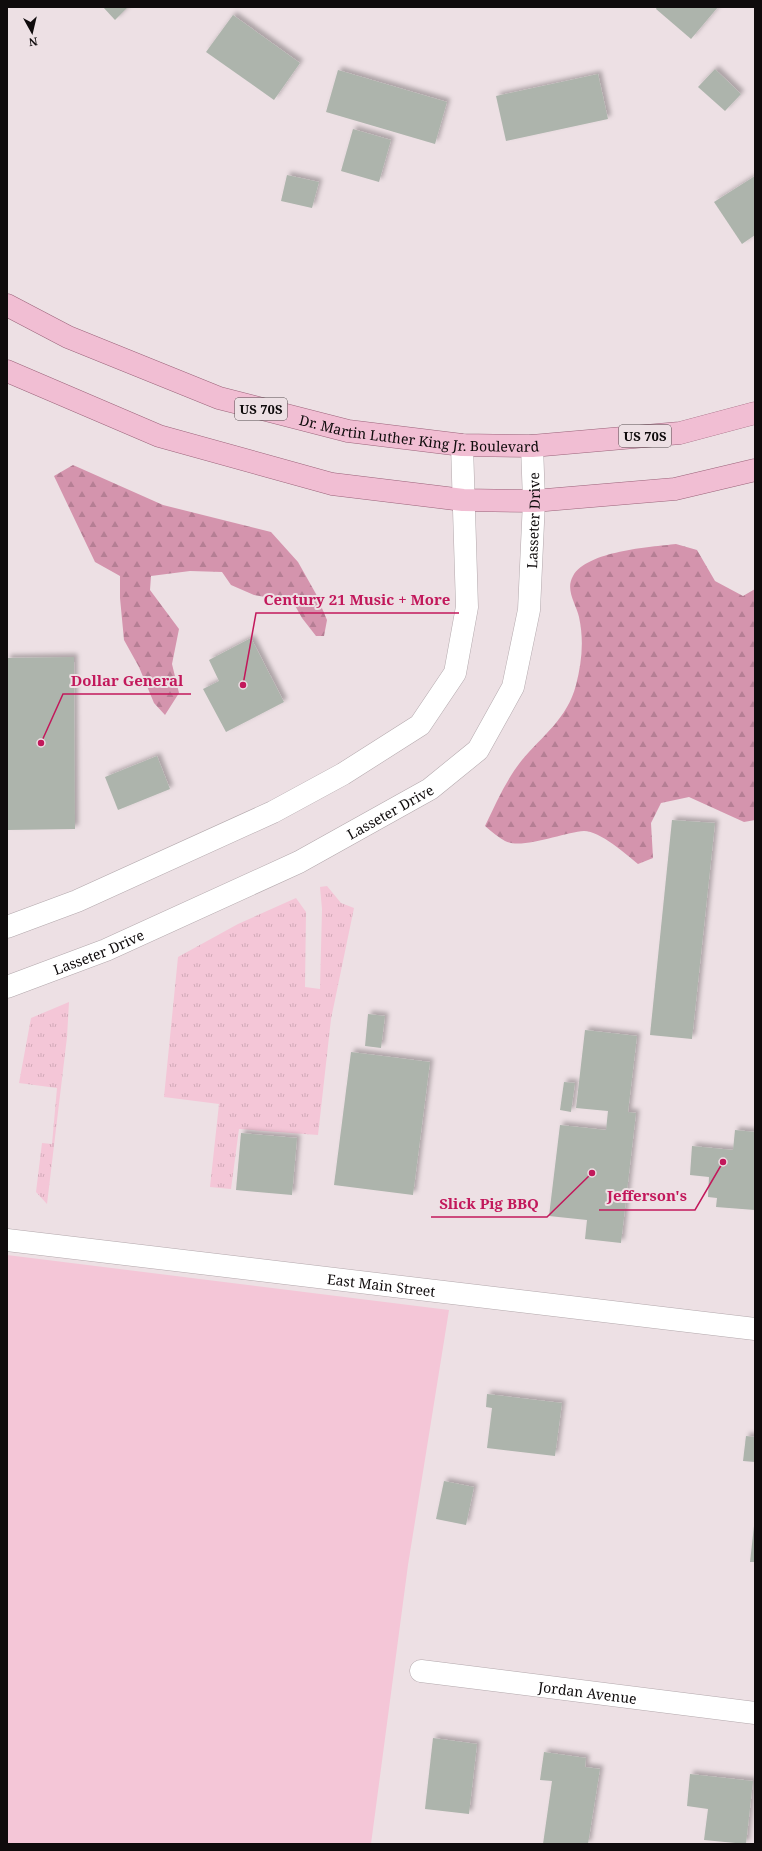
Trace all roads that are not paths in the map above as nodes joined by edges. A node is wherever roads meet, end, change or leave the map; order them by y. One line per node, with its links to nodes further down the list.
1 (7, 305): 4 (main road, Dr. Martin Luther King Jr. Boulevard / US 70S)
2 (7, 371): 7 (main road)
3 (755, 412): 5 (main road, Dr. Martin Luther King Jr. Boulevard / US 70S)
4 (462, 445): 5 (main road, Dr. Martin Luther King Jr. Boulevard / US 70S); 7 (street)
5 (532, 446): 8 (street, Lasseter Drive)
6 (755, 470): 8 (main road)
7 (463, 500): 8 (main road); 9 (street)
8 (534, 501): 10 (street, Lasseter Drive)
9 (7, 926)
10 (7, 987)
11 (7, 1240): 12 (street, East Main Street)
12 (755, 1330)
13 (421, 1671): 14 (street, Jordan Avenue)
14 (755, 1713)

